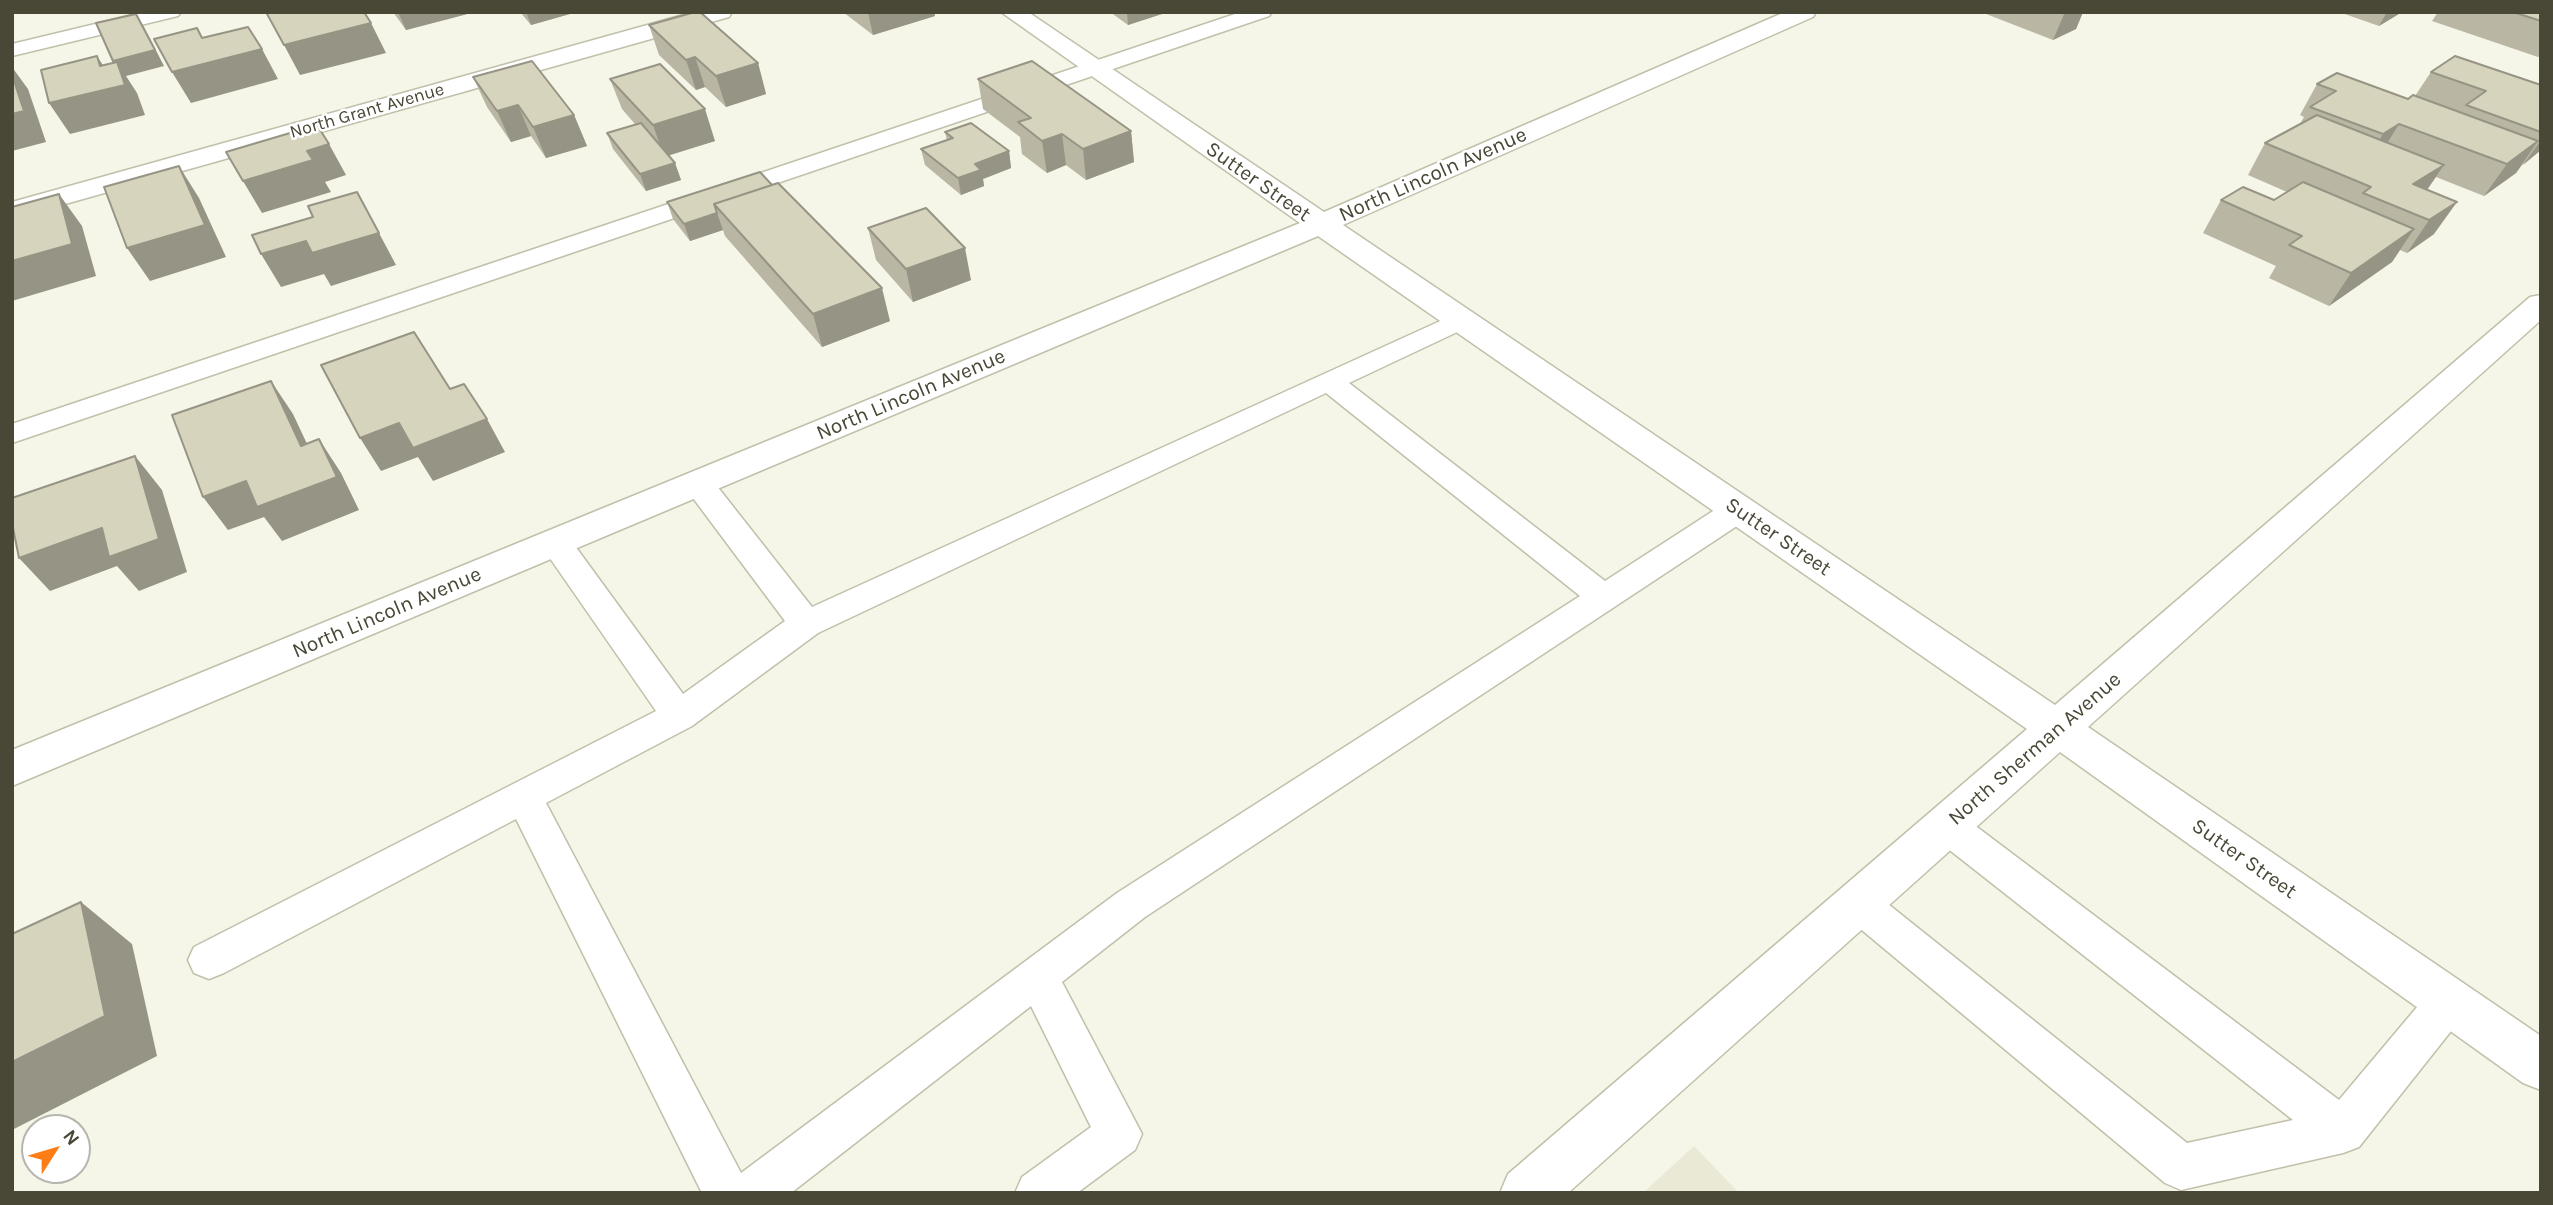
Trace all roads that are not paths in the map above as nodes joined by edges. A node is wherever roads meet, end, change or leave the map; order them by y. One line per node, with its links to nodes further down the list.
1 (171, 12): 6 (lane)
2 (721, 12): 8 (street, North Grant Avenue)
3 (1012, 12): 7 (street, Sutter Street)
4 (1262, 12): 7 (lane)
5 (1805, 12): 9 (street, North Lincoln Avenue)
6 (12, 50)
7 (1094, 69): 9 (street, Sutter Street); 13 (lane)
8 (12, 211)
9 (1319, 225): 11 (street, Sutter Street); 14 (street, North Lincoln Avenue)
10 (2541, 304): 20 (street, North Sherman Avenue)
11 (1460, 320): 12 (lane); 15 (street, Sutter Street)
12 (1329, 380): 17 (lane); 18 (lane)
13 (12, 434)
14 (698, 483): 16 (street, North Lincoln Avenue); 18 (lane)
15 (1738, 510): 17 (lane); 20 (street, Sutter Street)
16 (556, 543): 19 (lane); 21 (street, North Lincoln Avenue)
17 (1603, 597): 26 (lane)
18 (806, 624): 19 (lane)
19 (679, 716): 22 (lane)
20 (2059, 729): 23 (street, North Sherman Avenue); 27 (street, Sutter Street)
21 (12, 769)
22 (524, 797): 25 (lane); 30 (lane)
23 (1947, 826): 24 (street, North Sherman Avenue); 29 (lane)
24 (1859, 904): 29 (lane); 33 (street, North Sherman Avenue)
25 (209, 960)
26 (1037, 975): 31 (lane); 32 (lane)
27 (2448, 1002): 28 (street, Sutter Street); 29 (lane)
28 (2541, 1066)
29 (2343, 1131)
30 (727, 1193)
31 (753, 1193)
32 (1038, 1193)
33 (1527, 1193)

